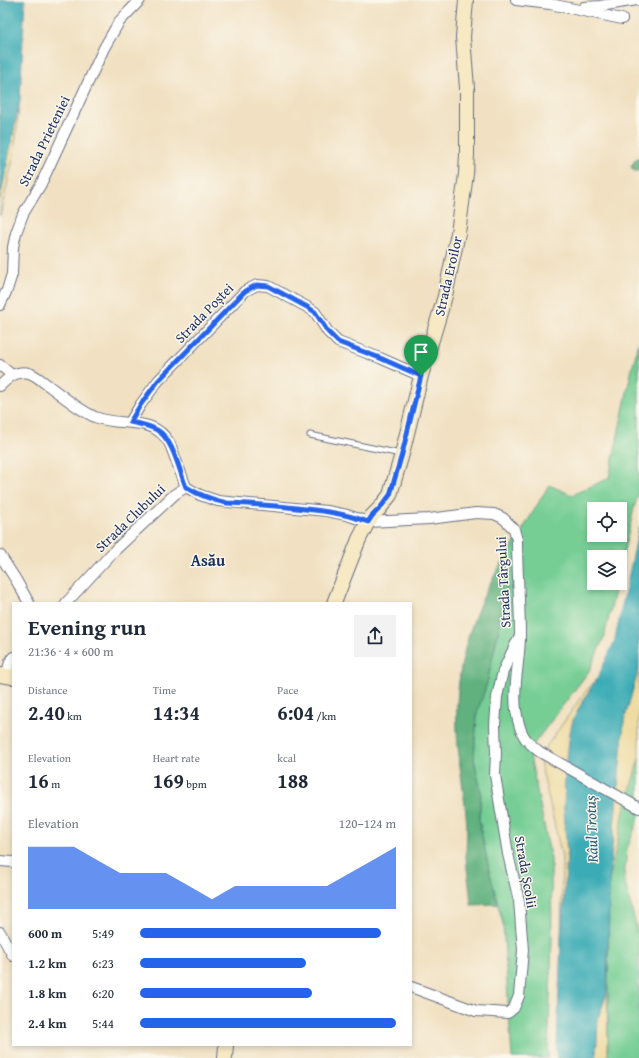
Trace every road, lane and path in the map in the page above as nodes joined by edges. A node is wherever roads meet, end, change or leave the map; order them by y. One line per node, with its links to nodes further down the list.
1 (140, 0): 7 (street, Strada Prieteniei)
2 (466, 0): 10 (main road, Strada Eroilor)
3 (516, 0): 5 (street)
4 (637, 0): 5 (street)
5 (564, 7): 6 (street)
6 (622, 19)
7 (0, 305)
8 (0, 365): 9 (street)
9 (12, 375): 11 (street); 12 (street)
10 (421, 376): 12 (street, Strada Poștei); 14 (main road, Strada Eroilor)
11 (0, 386)
12 (130, 422): 15 (street)
13 (310, 435): 14 (lane)
14 (402, 454): 16 (main road, Strada Eroilor)
15 (186, 487): 16 (street, Strada Clubului); 19 (street, Strada Clubului)
16 (368, 522): 20 (main road, Strada Eroilor); 21 (street, Strada Târgului)
17 (0, 555): 18 (street)
18 (28, 602)
19 (67, 602)
20 (334, 602)
21 (520, 636): 24 (street, Strada Târgului); 29 (street, Strada Școlii)
22 (12, 659): 23 (street)
23 (6, 676)
24 (636, 806)
25 (0, 861): 26 (street)
26 (12, 862)
27 (0, 932): 28 (street)
28 (12, 954)
29 (412, 987)
30 (226, 1046): 31 (main road)
31 (225, 1058)

